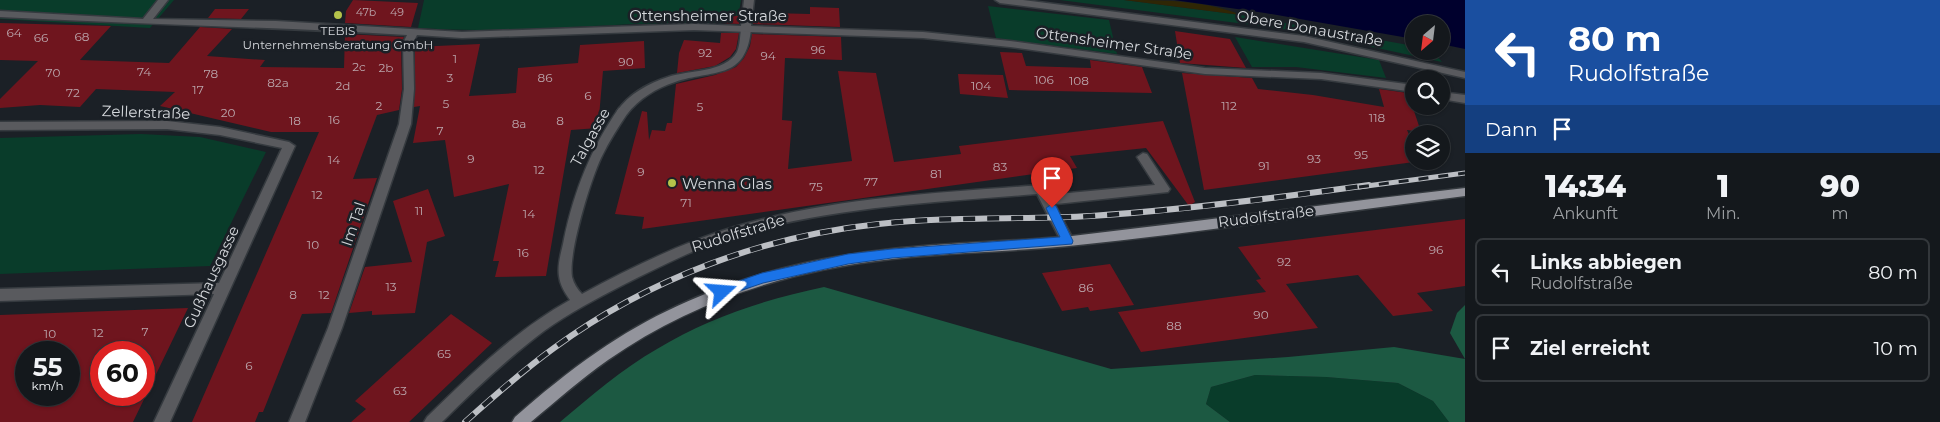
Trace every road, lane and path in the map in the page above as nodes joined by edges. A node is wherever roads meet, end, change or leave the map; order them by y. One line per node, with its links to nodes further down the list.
1 (163, 0): 5 (street)
2 (748, 0): 6 (street, Talgasse)
3 (1000, 0): 8 (street, Obere Donaustraße)
4 (0, 14): 5 (street, Ottensheimer Straße)
5 (146, 22): 7 (street, Ottensheimer Straße)
6 (746, 29): 7 (street, Ottensheimer Straße); 9 (street, Ottensheimer Straße); 20 (street, Talgasse)
7 (413, 32): 22 (street, Im Tal)
8 (1465, 75)
9 (1405, 88)
10 (1450, 96): 11 (street)
11 (1465, 99)
12 (0, 126): 13 (street, Zellerstraße)
13 (289, 146): 18 (street, Gußhausgasse)
14 (1143, 157): 16 (street)
15 (1465, 192): 17 (main road, Rudolfstraße)
16 (1046, 200): 17 (street); 20 (street, Rudolfstraße)
17 (1068, 241): 24 (main road, Rudolfstraße)
18 (224, 288): 19 (street); 21 (street, Gußhausgasse)
19 (0, 295)
20 (580, 302): 23 (street, Rudolfstraße)
21 (162, 422)
22 (297, 422)
23 (432, 422)
24 (520, 422)

